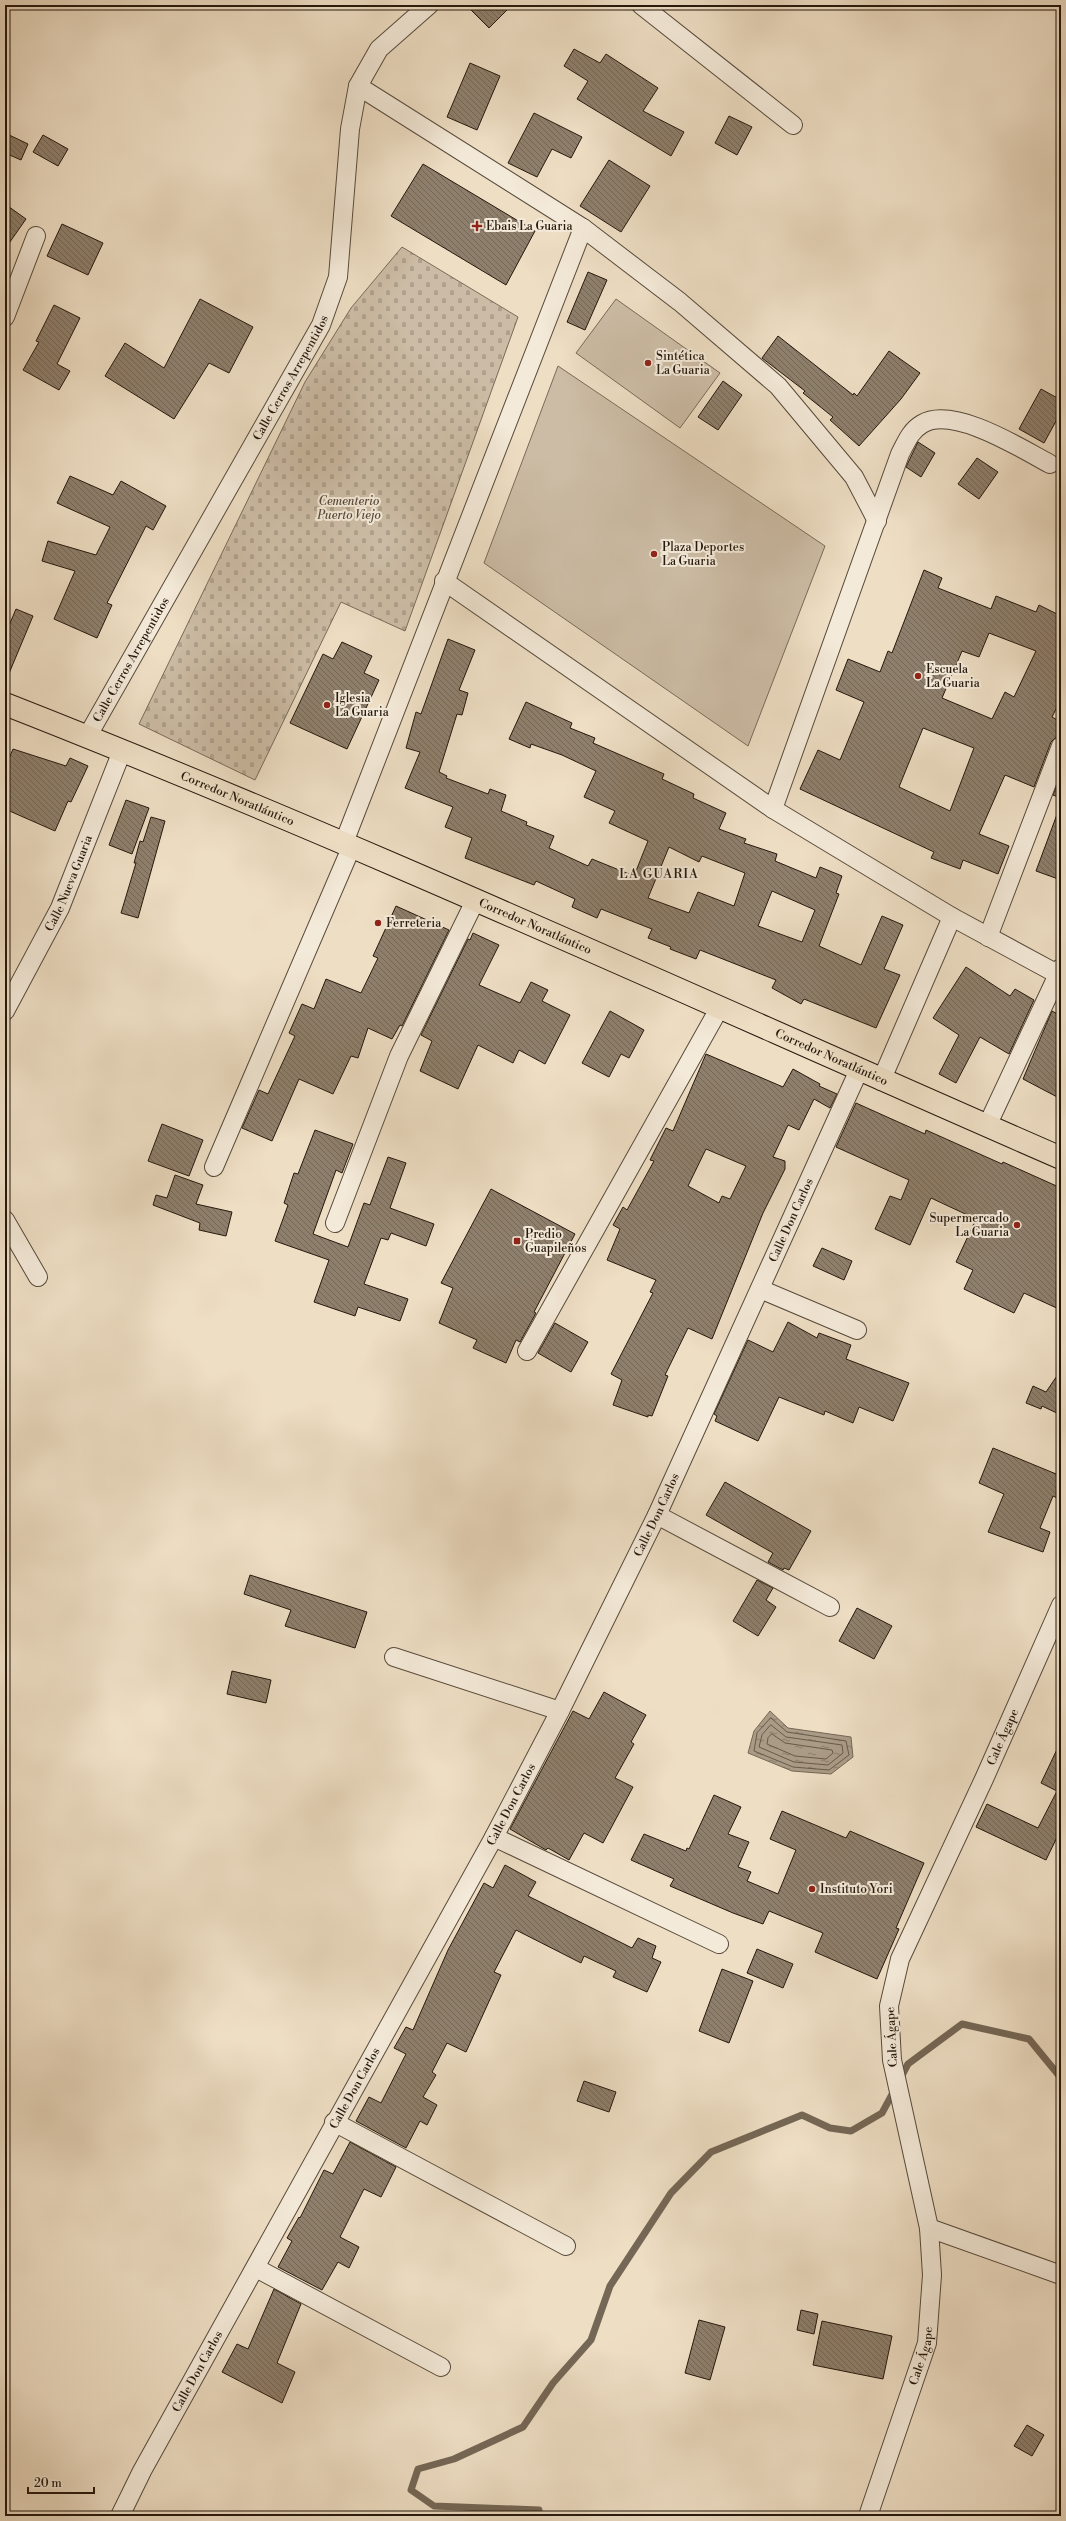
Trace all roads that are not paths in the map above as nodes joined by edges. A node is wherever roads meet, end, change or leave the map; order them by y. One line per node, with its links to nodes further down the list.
1 (429, 5): 3 (street, Calle Cerros Arrepentidos)
2 (640, 5): 4 (street)
3 (358, 86): 5 (street); 12 (street, Calle Cerros Arrepentidos)
4 (793, 125)
5 (583, 228): 9 (street); 10 (street)
6 (36, 236): 7 (street)
7 (5, 317)
8 (1050, 464): 9 (street)
9 (877, 521): 15 (street)
10 (444, 581): 15 (street); 16 (street)
11 (5, 704): 12 (highway, Corredor Noratlántico)
12 (88, 737): 14 (highway, Corredor Noratlántico)
13 (1061, 746): 19 (street)
14 (122, 751): 16 (highway, Corredor Noratlántico); 22 (street, Calle Nueva Guaria)
15 (772, 809): 18 (street)
16 (347, 847): 17 (highway, Corredor Noratlántico); 27 (street)
17 (475, 901): 21 (highway, Corredor Noratlántico); 29 (street)
18 (952, 917): 19 (street); 24 (street)
19 (988, 937): 20 (street)
20 (1060, 973): 25 (street)
21 (720, 1007): 23 (highway, Corredor Noratlántico); 33 (street)
22 (5, 1011)
23 (859, 1070): 24 (highway, Corredor Noratlántico); 31 (street, Calle Don Carlos)
24 (881, 1081): 25 (highway, Corredor Noratlántico)
25 (986, 1126): 26 (highway, Corredor Noratlántico)
26 (1061, 1158)
27 (214, 1167)
28 (5, 1220): 30 (street)
29 (335, 1223)
30 (38, 1277)
31 (760, 1289): 32 (street); 34 (street, Calle Don Carlos)
32 (857, 1330)
33 (527, 1351)
34 (657, 1515): 36 (street); 38 (street, Calle Don Carlos)
35 (1061, 1605): 42 (street, Cale Ágape)
36 (830, 1607)
37 (394, 1657): 38 (street)
38 (560, 1712): 39 (street, Calle Don Carlos)
39 (494, 1837): 40 (street); 41 (street, Calle Don Carlos)
40 (719, 1944)
41 (334, 2122): 43 (street); 44 (street, Calle Don Carlos)
42 (929, 2228): 45 (street); 48 (street, Cale Ágape)
43 (566, 2246)
44 (256, 2268): 46 (street); 47 (street, Calle Don Carlos)
45 (1061, 2275)
46 (441, 2367)
47 (120, 2516)
48 (868, 2516)

